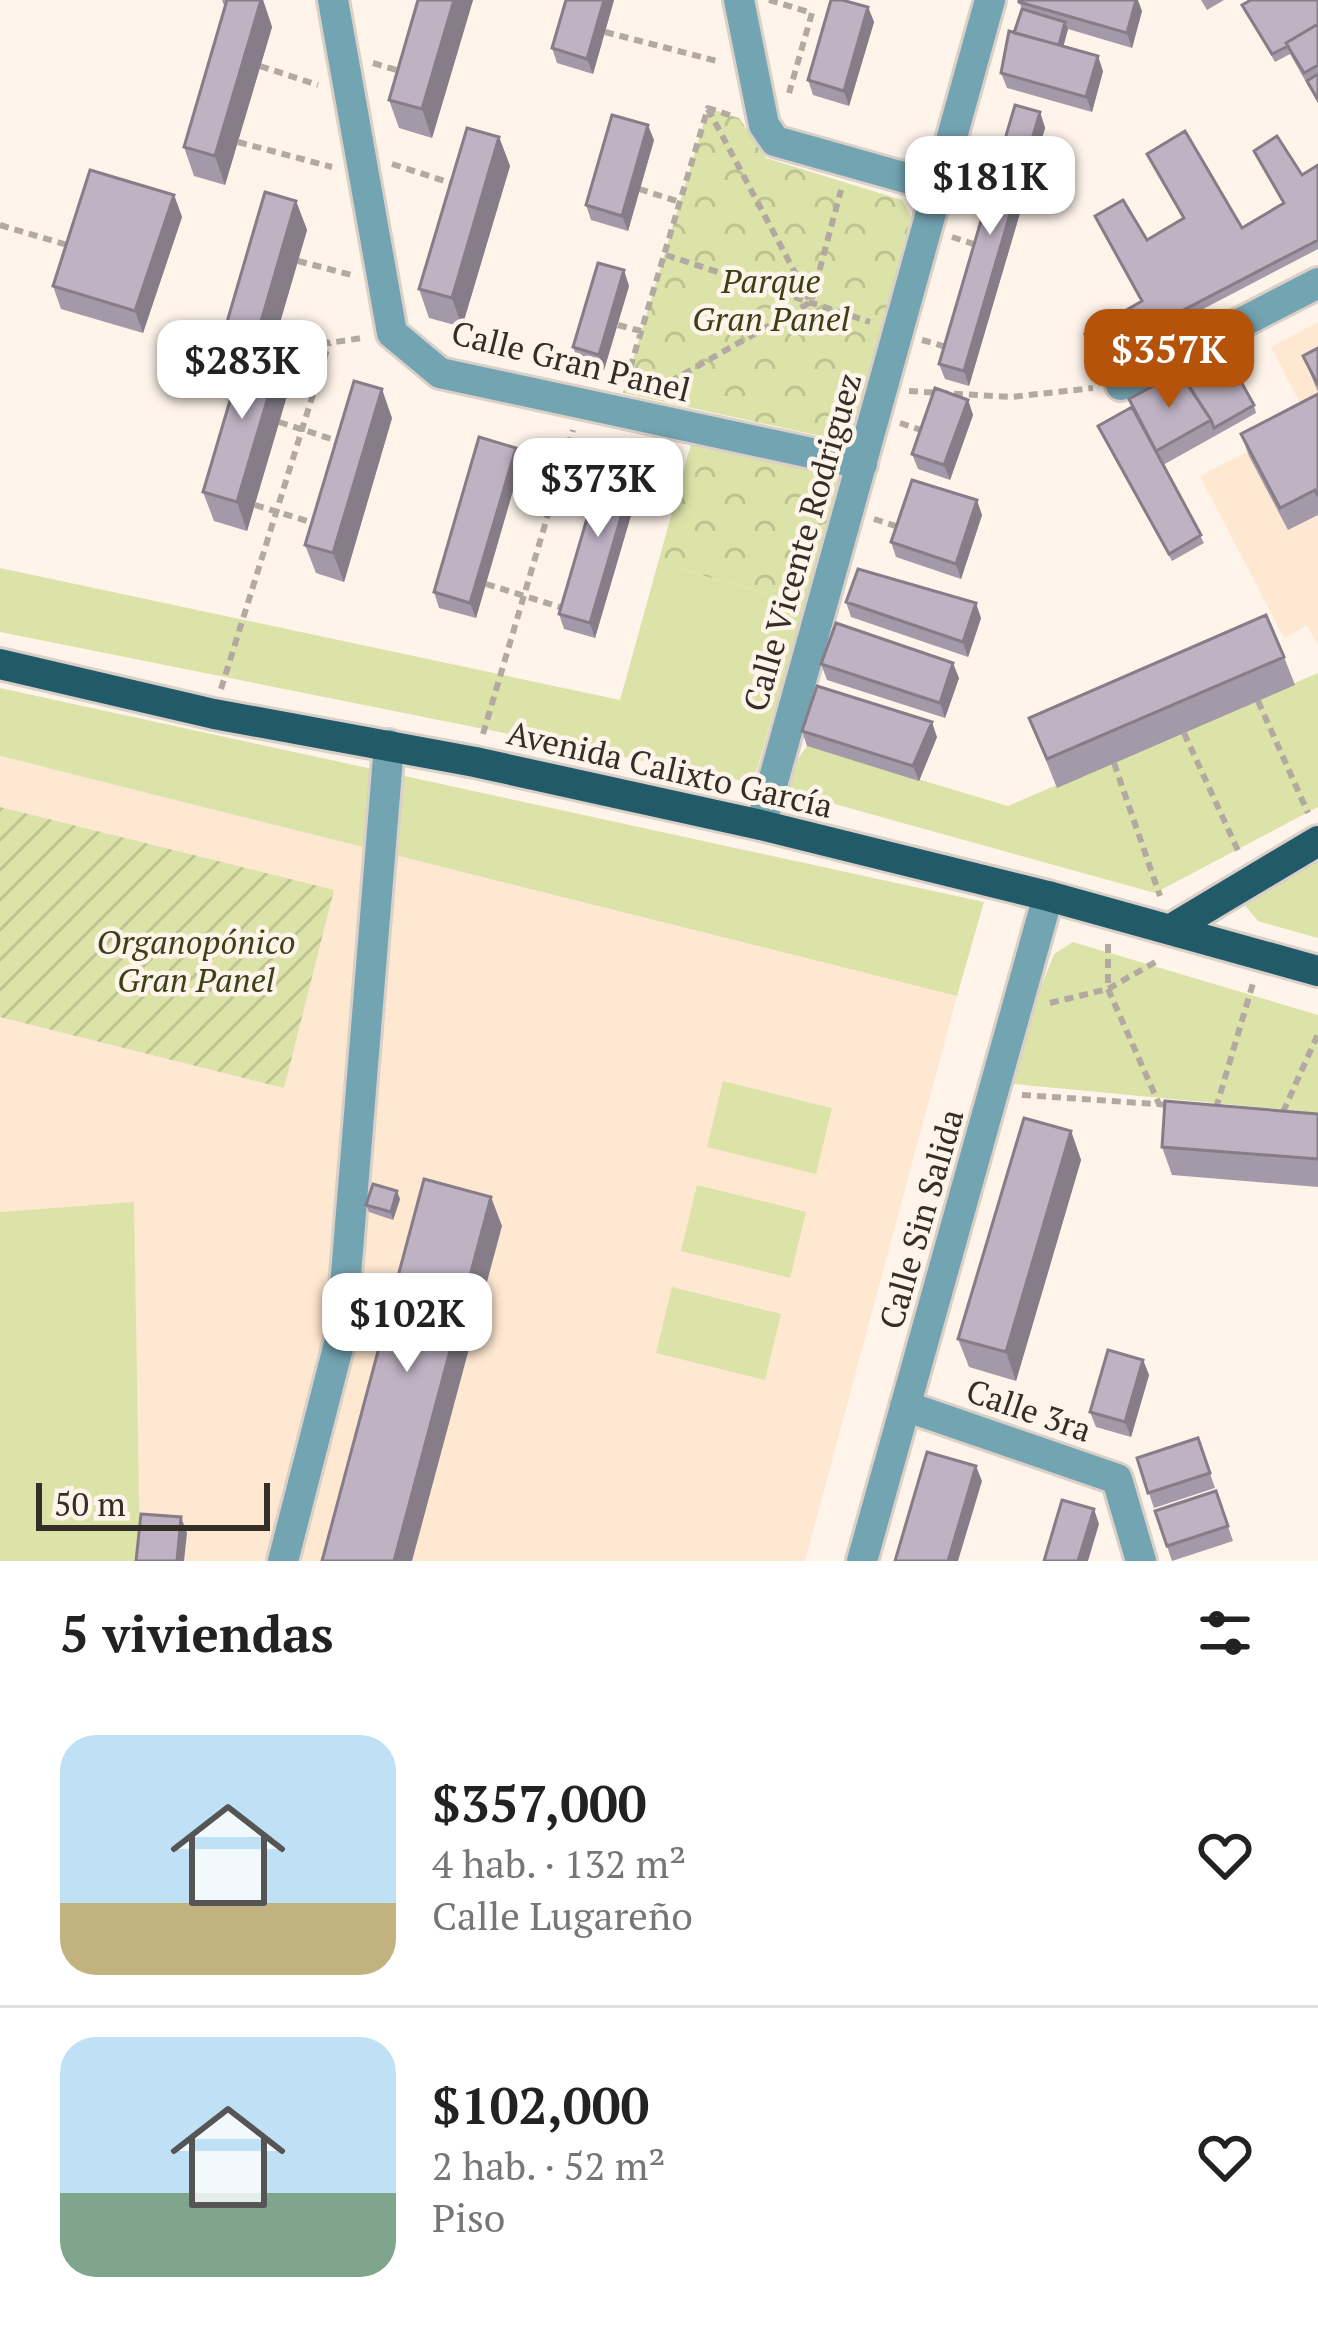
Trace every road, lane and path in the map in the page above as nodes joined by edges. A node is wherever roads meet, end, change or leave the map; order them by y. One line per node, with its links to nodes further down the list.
1 (333, 0): 8 (street)
2 (740, 0): 7 (street)
3 (769, 0): 10 (path)
4 (990, 0): 14 (street, Calle Vicente Rodriguez)
5 (605, 32): 7 (path)
6 (260, 66): 8 (path)
7 (754, 71): 10 (street)
8 (350, 95): 13 (street)
9 (708, 108): 10 (path); 17 (path); 24 (path)
10 (770, 133): 12 (street)
11 (238, 142): 13 (path)
12 (848, 162): 14 (street); 24 (path)
13 (362, 164): 15 (path); 23 (street)
14 (938, 187): 28 (street, Calle Vicente Rodriguez)
15 (467, 189)
16 (639, 189): 17 (path)
17 (680, 202): 20 (path)
18 (0, 225): 19 (path)
19 (80, 249)
20 (664, 255): 24 (path); 27 (path)
21 (298, 261): 23 (path)
22 (1318, 283): 31 (street)
23 (383, 284): 29 (street)
24 (811, 302): 28 (path); 34 (path)
25 (618, 325): 27 (path)
26 (278, 330): 30 (path)
27 (641, 332): 34 (path)
28 (898, 332): 32 (street, Calle Vicente Rodriguez)
29 (392, 333): 30 (path); 33 (street, Calle Gran Panel)
30 (329, 343): 36 (path)
31 (1121, 385): 32 (path)
32 (882, 391): 38 (street, Calle Vicente Rodriguez)
33 (581, 404): 34 (street, Calle Gran Panel); 40 (path)
34 (617, 412): 38 (street, Calle Gran Panel)
35 (279, 422): 36 (path)
36 (302, 430): 37 (path); 43 (path)
37 (353, 446)
38 (862, 464): 55 (street, Calle Vicente Rodriguez)
39 (516, 484): 40 (path)
40 (553, 495): 42 (path); 46 (path)
41 (255, 505): 43 (path)
42 (599, 509)
43 (277, 512): 44 (path); 50 (path)
44 (329, 527)
45 (486, 584): 46 (path)
46 (524, 596): 47 (path); 53 (path)
47 (570, 610)
48 (0, 664): 50 (main road, Avenida Calixto García)
49 (1258, 701): 56 (path)
50 (214, 714): 52 (main road, Avenida Calixto García)
51 (1184, 733): 57 (path)
52 (388, 746): 53 (main road, Avenida Calixto García); 76 (street)
53 (475, 762): 55 (main road, Avenida Calixto García)
54 (1114, 763): 59 (path)
55 (761, 825): 58 (main road, Avenida Calixto García)
56 (1314, 828): 57 (main road)
57 (1252, 881): 59 (main road)
58 (1048, 896): 59 (main road, Avenida Calixto García); 64 (street, Calle Sin Salida)
59 (1185, 933): 61 (main road, Avenida Calixto García); 63 (path)
60 (1108, 944): 63 (path)
61 (1262, 954): 62 (main road, Avenida Calixto García); 70 (path)
62 (1318, 971)
63 (1108, 989): 64 (path); 67 (path)
64 (1016, 1011): 66 (street, Calle Sin Salida)
65 (1318, 1034): 73 (path)
66 (993, 1093): 67 (path); 75 (street, Calle Sin Salida)
67 (1159, 1104): 68 (path)
68 (1178, 1106)
69 (1197, 1107): 70 (path)
70 (1216, 1108): 71 (path)
71 (1238, 1110)
72 (1261, 1111): 73 (path)
73 (1283, 1112): 74 (path)
74 (1300, 1113)
75 (905, 1406): 77 (street, Calle Sin Salida); 78 (street, Calle 3ra)
76 (283, 1561)
77 (862, 1561)
78 (1142, 1561)

